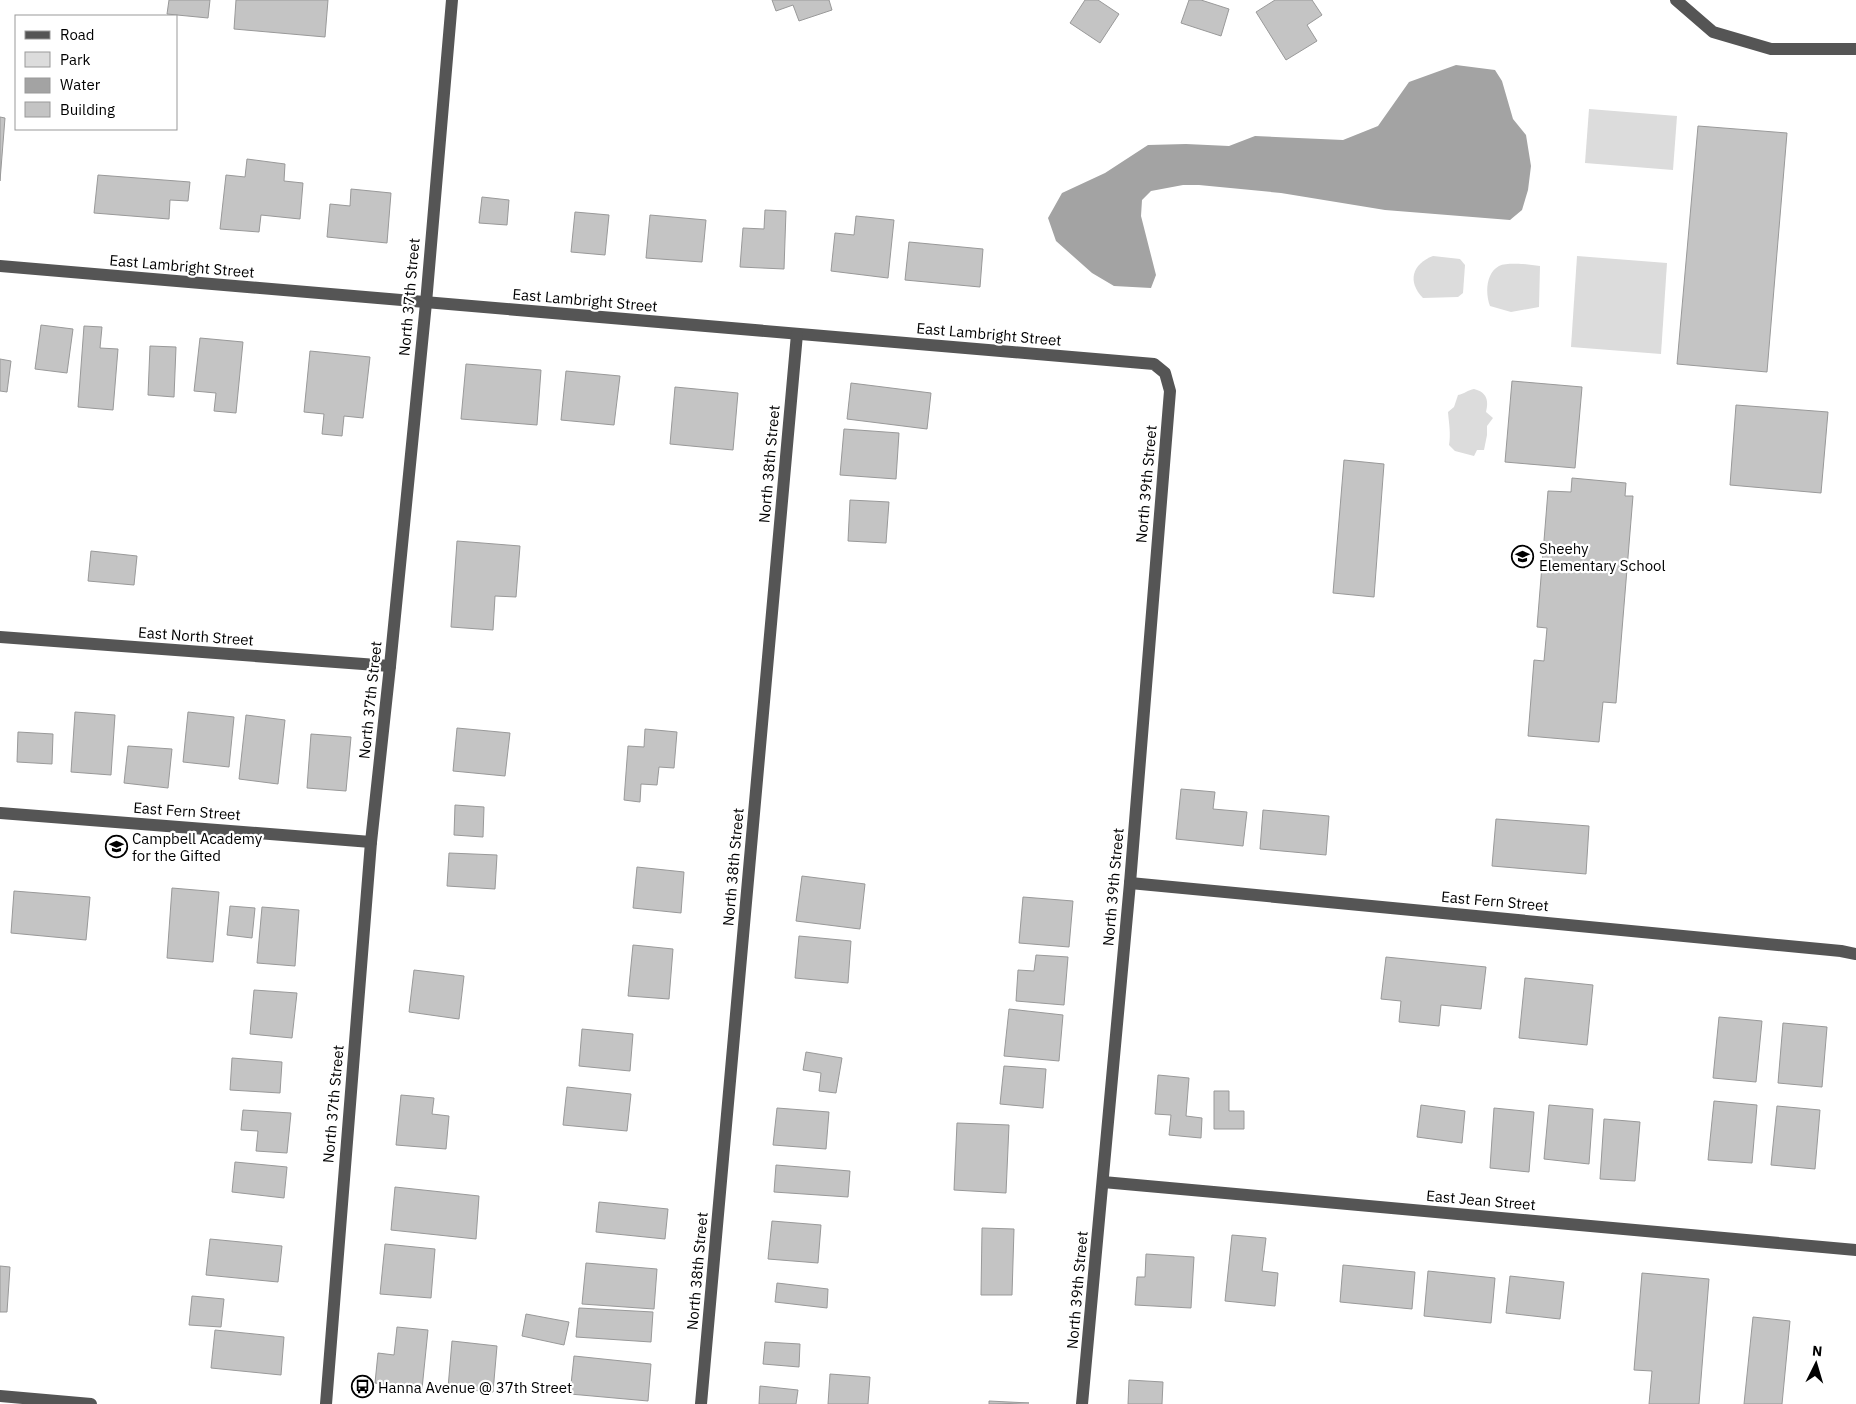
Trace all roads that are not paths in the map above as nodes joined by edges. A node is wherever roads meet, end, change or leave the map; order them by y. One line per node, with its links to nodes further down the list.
1 (452, 0): 5 (street, North 37th Street)
2 (1676, 0): 3 (street)
3 (1856, 49)
4 (0, 266): 5 (street, East Lambright Street)
5 (426, 303): 6 (street, East Lambright Street); 9 (street, North 37th Street)
6 (797, 334): 7 (street, East Lambright Street); 19 (street, North 38th Street)
7 (1165, 373): 12 (street, North 39th Street)
8 (0, 637): 9 (street, East North Street)
9 (390, 666): 11 (street, North 37th Street)
10 (0, 813): 11 (street, East Fern Street)
11 (371, 842): 18 (street, North 37th Street)
12 (1130, 883): 13 (street, East Fern Street); 14 (street, North 39th Street)
13 (1856, 954)
14 (1103, 1182): 15 (street, East Jean Street); 20 (street, North 39th Street)
15 (1856, 1250)
16 (0, 1396): 17 (street)
17 (91, 1404)
18 (326, 1404)
19 (701, 1404)
20 (1082, 1404)

